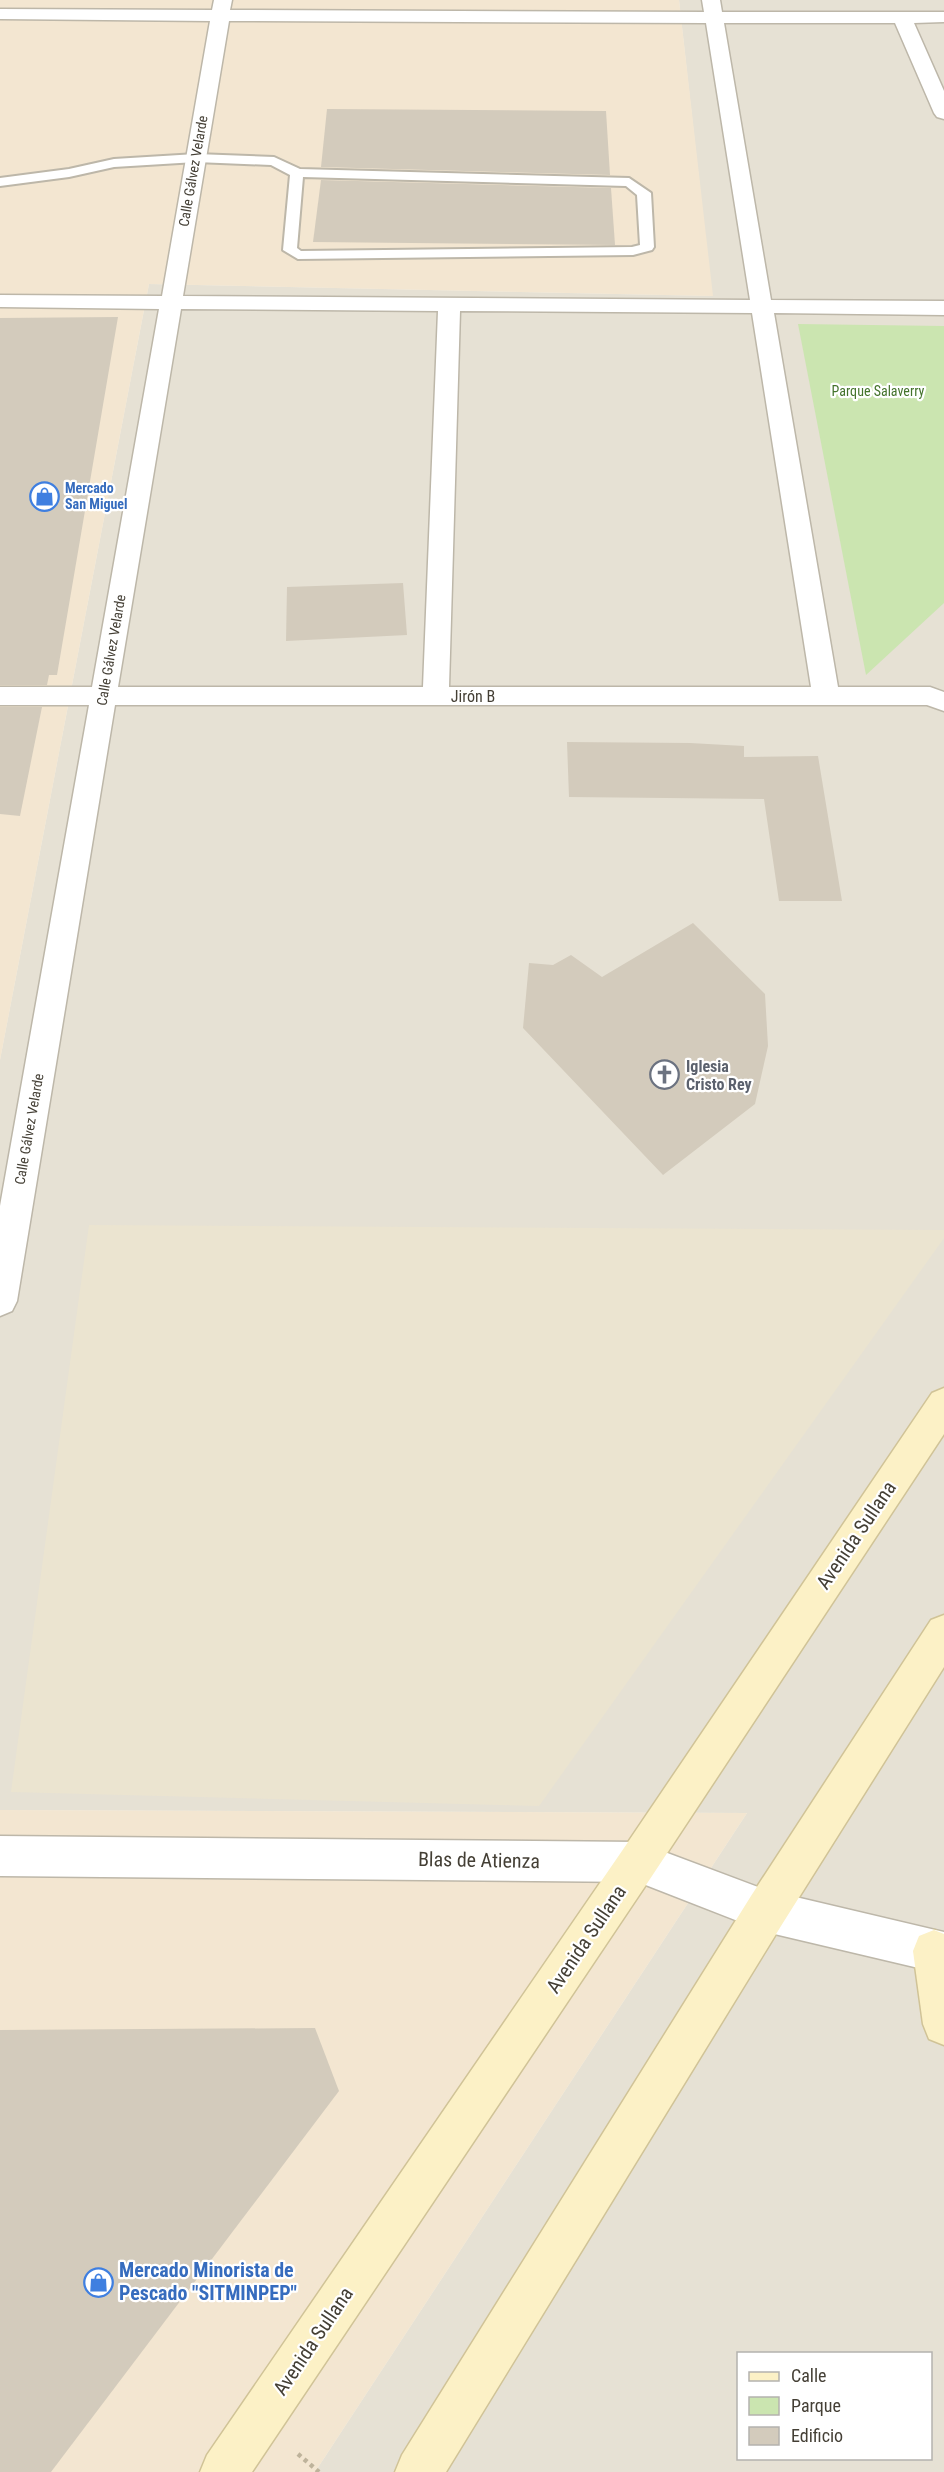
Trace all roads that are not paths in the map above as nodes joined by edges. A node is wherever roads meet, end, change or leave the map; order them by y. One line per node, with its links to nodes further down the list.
1 (221, 8): 2 (street); 3 (street); 7 (street, Calle Gálvez Velarde)
2 (713, 9): 4 (street); 13 (street)
3 (0, 14)
4 (902, 17): 5 (street); 6 (street)
5 (944, 17)
6 (944, 113)
7 (196, 158): 8 (lane); 9 (lane); 11 (street, Calle Gálvez Velarde)
8 (297, 173): 8 (lane)
9 (0, 182)
10 (0, 301): 11 (street)
11 (171, 302): 12 (street); 17 (street, Calle Gálvez Velarde)
12 (448, 304): 13 (street); 18 (street)
13 (762, 307): 14 (street); 19 (street)
14 (944, 308)
15 (939, 693): 19 (street, Jirón B)
16 (0, 696): 17 (street, Jirón B)
17 (104, 696): 18 (street, Jirón B); 20 (street, Calle Gálvez Velarde)
18 (436, 696): 19 (street, Jirón B)
19 (826, 696)
20 (0, 1301)
21 (944, 1404): 24 (main road, Avenida Sullana)
22 (944, 1634): 25 (main road)
23 (0, 1856): 24 (street, Blas de Atienza)
24 (638, 1862): 25 (street, Blas de Atienza); 28 (main road, Avenida Sullana)
25 (766, 1911): 26 (street, Blas de Atienza); 29 (main road)
26 (939, 1952): 27 (main road)
27 (944, 2024)
28 (224, 2472)
29 (419, 2472)

